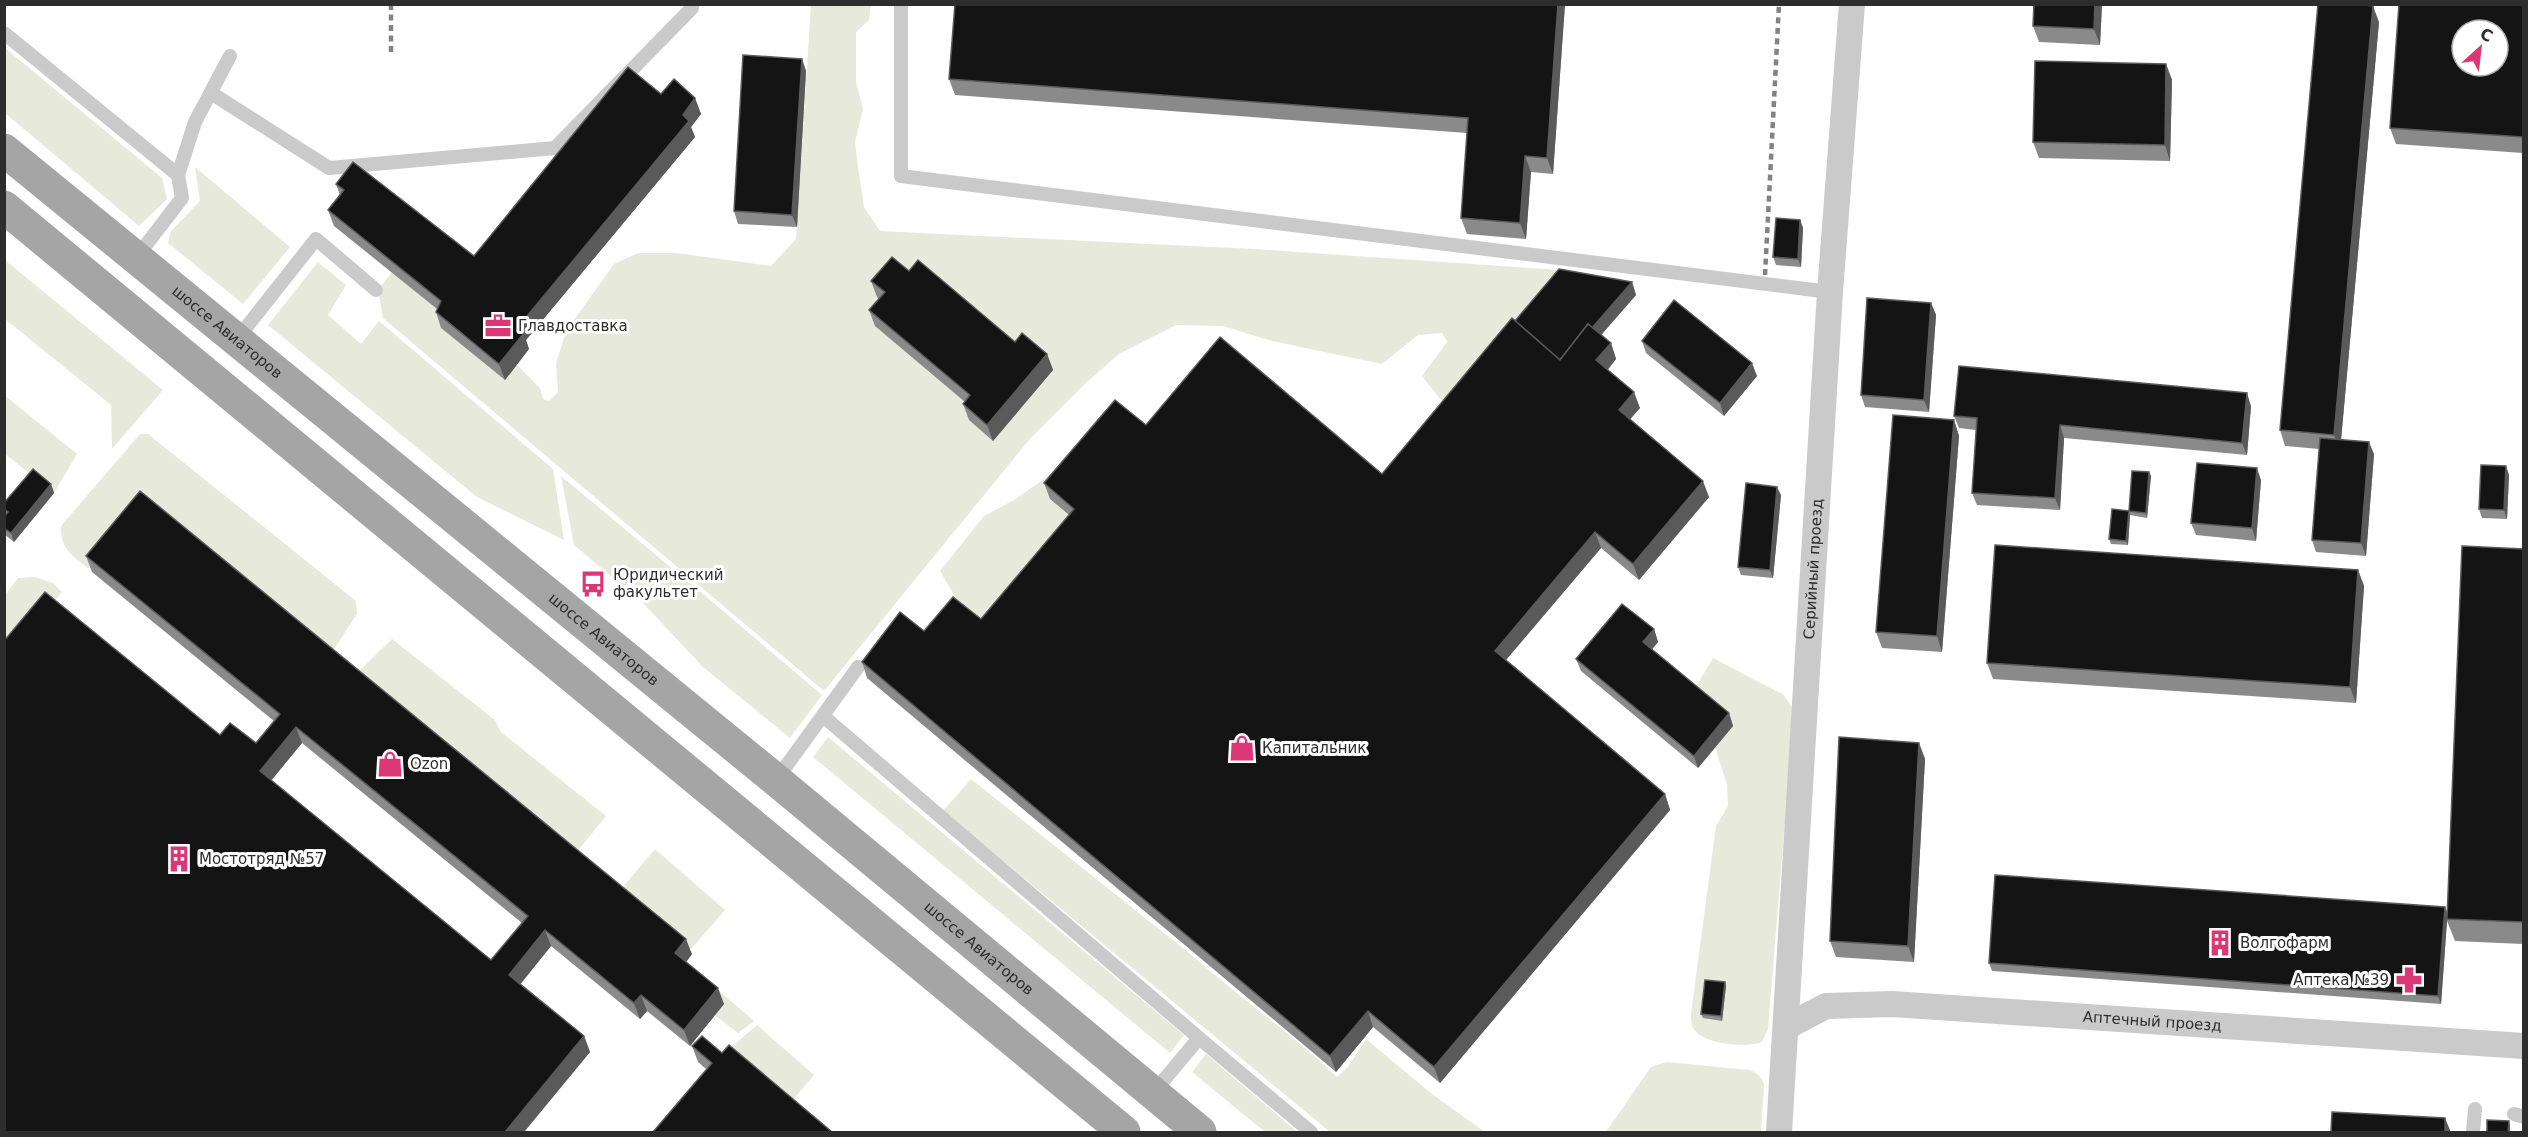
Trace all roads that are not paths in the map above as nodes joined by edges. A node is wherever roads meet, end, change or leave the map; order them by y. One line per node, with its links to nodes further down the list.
1 (692, 4): 6 (lane)
2 (901, 4): 12 (lane)
3 (1852, 4): 12 (street, Серийный проезд)
4 (4, 33): 8 (lane)
5 (230, 56): 6 (lane)
6 (211, 93): 8 (lane)
7 (4, 150): 10 (main road, шоссе Авиаторов)
8 (178, 175): 10 (lane)
9 (4, 207): 22 (main road)
10 (136, 258): 13 (main road, шоссе Авиаторов)
11 (376, 290): 13 (lane)
12 (1830, 292): 17 (street, Серийный проезд)
13 (237, 339): 16 (main road, шоссе Авиаторов)
14 (858, 667): 15 (lane)
15 (823, 716): 16 (lane); 18 (lane)
16 (776, 780): 20 (main road, шоссе Авиаторов)
17 (1786, 1027): 19 (street, Аптечный проезд); 25 (street, Серийный проезд)
18 (1199, 1038): 20 (lane); 24 (lane)
19 (2523, 1046)
20 (1153, 1093): 23 (main road, шоссе Авиаторов)
21 (2475, 1109): 26 (lane)
22 (1124, 1132)
23 (1200, 1132)
24 (1311, 1132)
25 (1779, 1132)
26 (2474, 1132)

